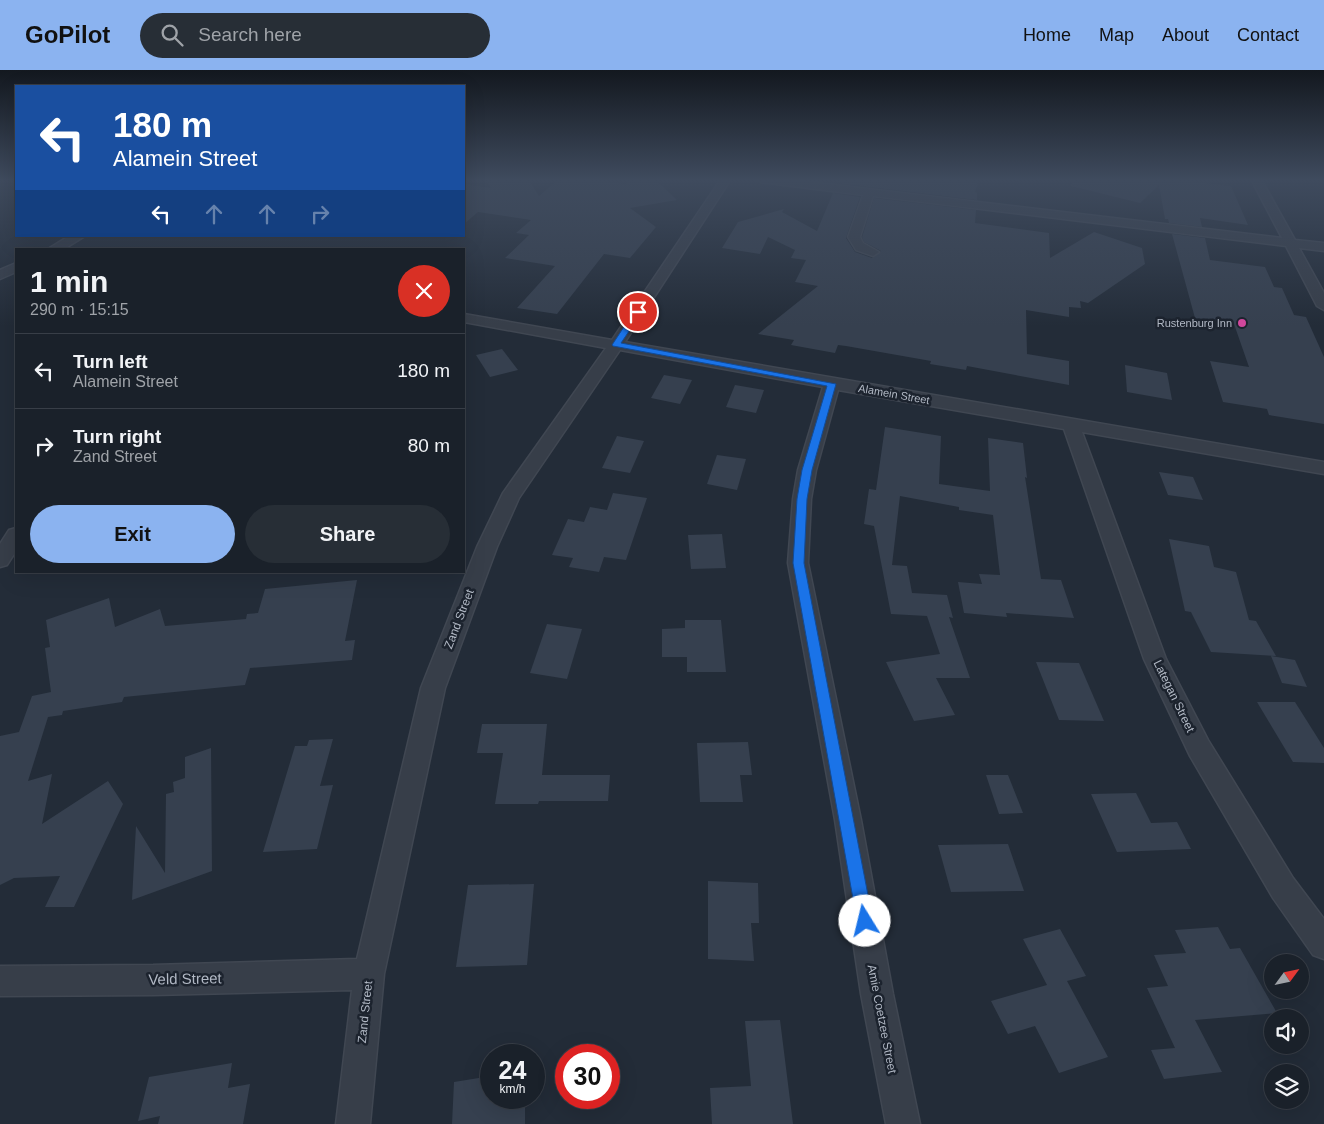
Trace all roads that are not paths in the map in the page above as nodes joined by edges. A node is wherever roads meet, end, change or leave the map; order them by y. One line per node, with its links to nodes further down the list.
1 (693, 228): 14 (street, Zand Street)
2 (857, 228): 9 (street)
3 (1168, 228): 6 (street)
4 (1282, 228): 6 (street)
5 (77, 237): 8 (street)
6 (1290, 243): 7 (street); 12 (street)
7 (1324, 247)
8 (56, 248)
9 (873, 252)
10 (15, 268): 11 (street)
11 (0, 275)
12 (1324, 306)
13 (465, 318): 14 (street, Alamein Street)
14 (616, 345): 15 (street, Alamein Street); 21 (street, Zand Street)
15 (832, 384): 16 (street, Alamein Street); 24 (street, Amie Coetzee Street)
16 (1071, 424): 17 (street, Alamein Street); 20 (street, Lategan Street)
17 (1324, 468)
18 (15, 537): 19 (street)
19 (0, 560)
20 (1324, 944)
21 (369, 974): 22 (street, Veld Street); 23 (street, Zand Street)
22 (0, 980)
23 (353, 1124)
24 (903, 1124)

